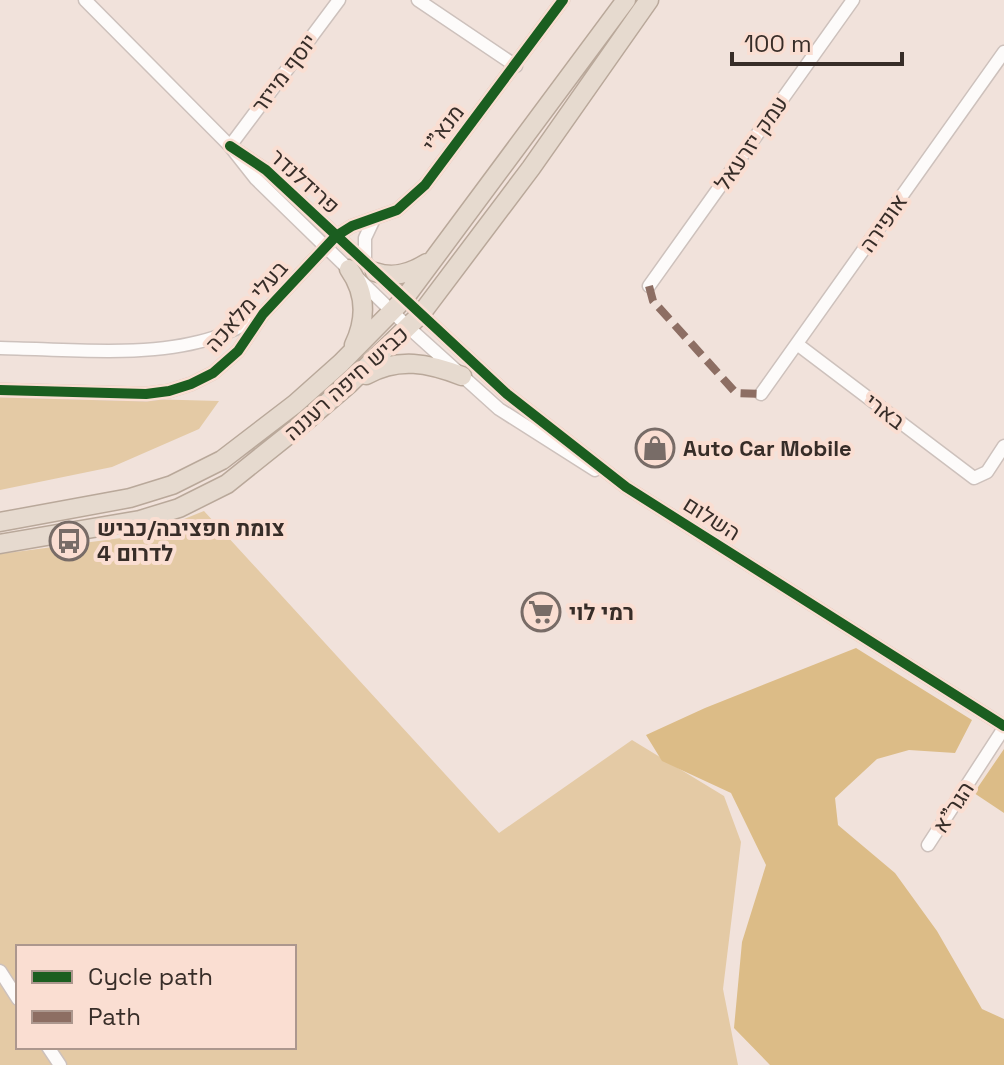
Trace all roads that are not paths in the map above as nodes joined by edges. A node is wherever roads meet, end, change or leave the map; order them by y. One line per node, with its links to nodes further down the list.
1 (85, 0): 10 (street, פרידלנדר)
2 (339, 0): 10 (street, יוסף מייזר)
3 (418, 0): 9 (street)
4 (563, 0): 9 (street, מנא"י)
5 (626, 0): 13 (highway, כביש חיפה רעננה)
6 (649, 0): 18 (highway, כביש חיפה רעננה)
7 (853, 0): 15 (street, עמק יזרעאל)
8 (1004, 52): 19 (street, אופירה)
9 (516, 66): 11 (street, מנא"י)
10 (230, 146): 12 (street, פרידלנדר)
11 (374, 219): 12 (street, מנא"י); 14 (street)
12 (331, 241): 14 (street, פרידלנדר); 17 (street, בעלי מלאכה)
13 (436, 257): 14 (highway); 16 (highway, כביש חיפה רעננה)
14 (363, 268): 16 (street, פרידלנדר); 16 (street, פרידלנדר); 21 (highway)
15 (649, 286)
16 (398, 305): 18 (street, פרידלנדר); 21 (highway, כביש חיפה רעננה)
17 (263, 314): 20 (street, בעלי מלאכה); 24 (street, בעלי מלאכה)
18 (414, 321): 22 (street, השלום); 23 (highway, כביש חיפה רעננה); 27 (street, השלום)
19 (797, 344): 25 (street, אופירה); 26 (street, בארי)
20 (0, 348)
21 (350, 354): 28 (highway, כביש חיפה רעננה)
22 (462, 376): 23 (highway); 27 (street, השלום)
23 (349, 384): 29 (highway, כביש חיפה רעננה)
24 (0, 390)
25 (761, 394)
26 (1004, 446)
27 (626, 487): 30 (street, השלום)
28 (0, 522)
29 (0, 544)
30 (1004, 727): 31 (street, הגר"א)
31 (928, 845)
32 (0, 971): 33 (street)
33 (16, 996)

